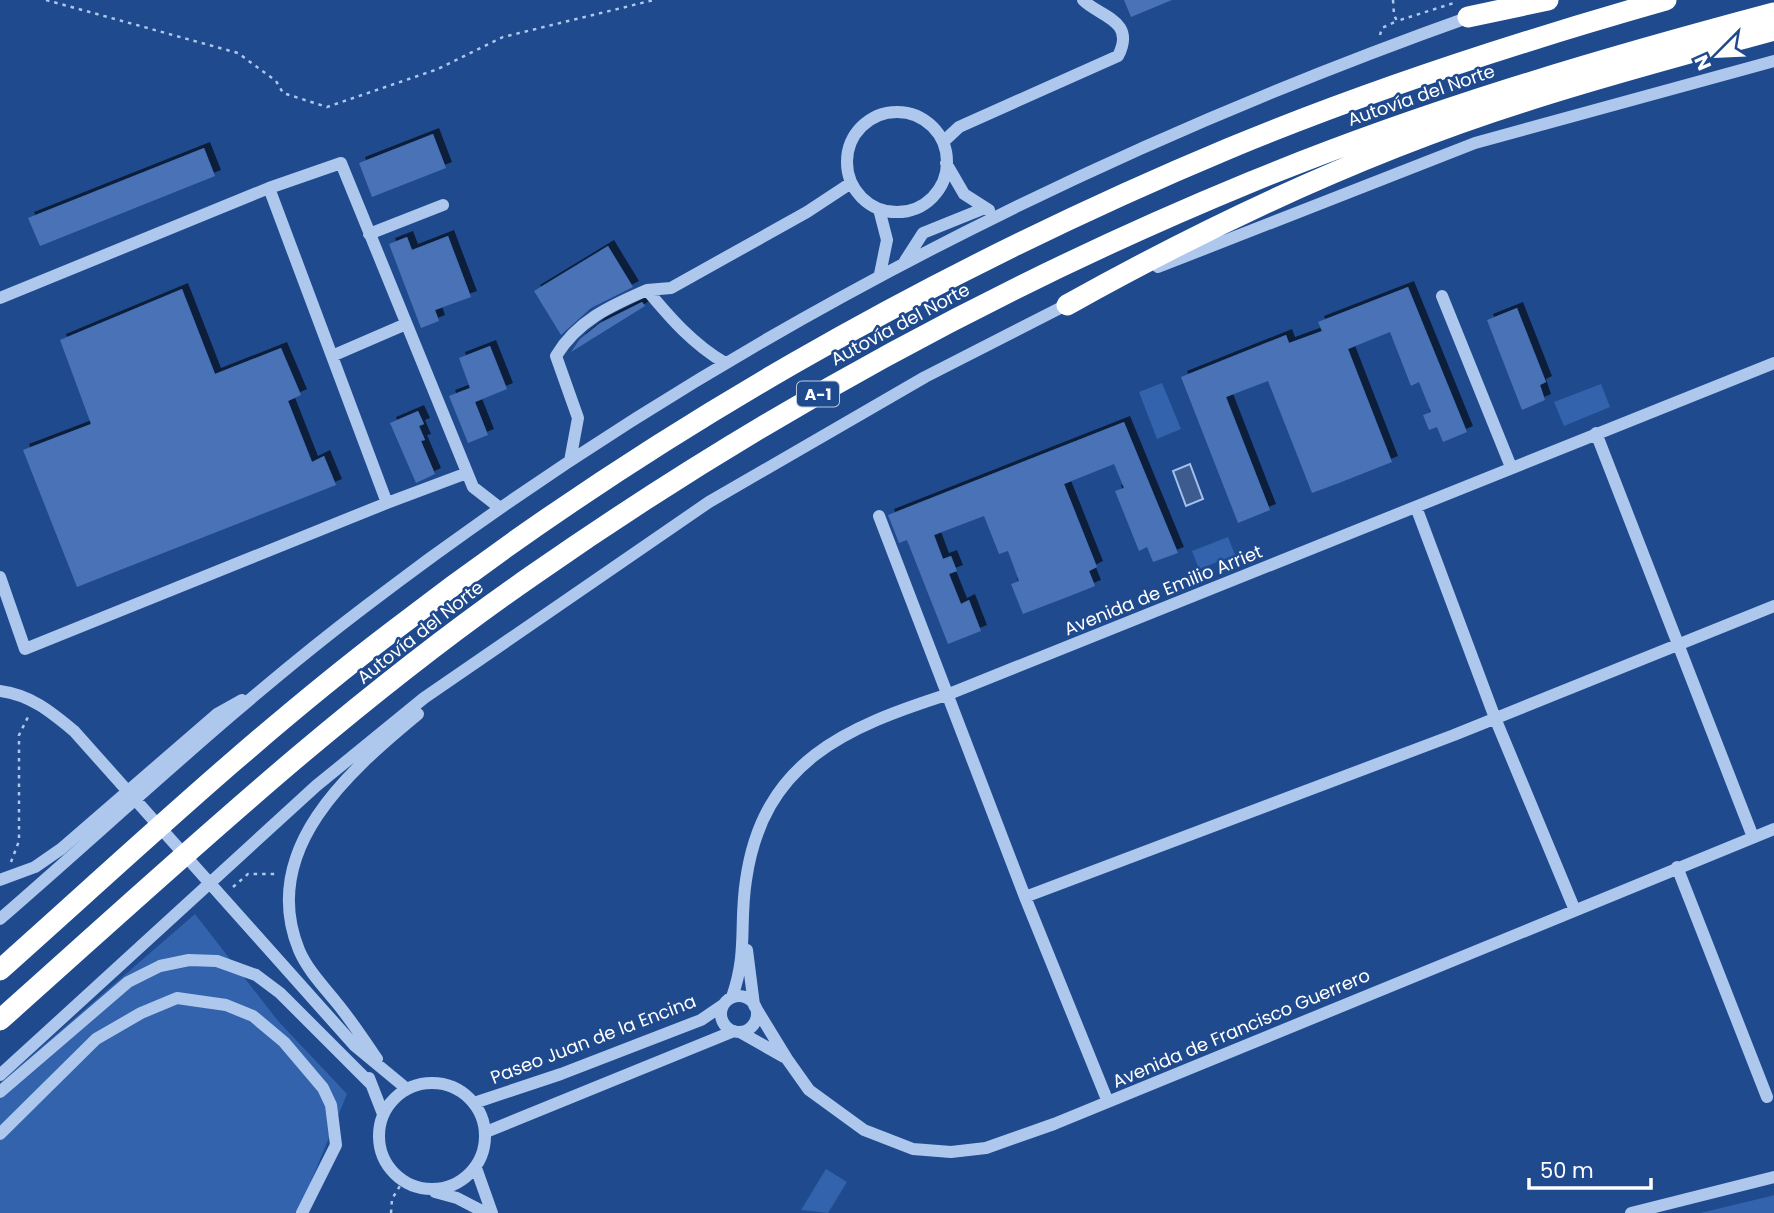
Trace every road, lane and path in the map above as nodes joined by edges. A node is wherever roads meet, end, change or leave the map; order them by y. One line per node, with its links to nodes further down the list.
1 (46, 0): 2 (path)
2 (654, 0)
3 (1083, 0): 12 (street)
4 (1393, 0): 8 (path)
5 (1518, 0): 8 (street)
6 (1548, 0): 8 (highway)
7 (1666, 0): 59 (highway, Autovía del Norte / A-1)
8 (1464, 9): 19 (street)
9 (1774, 13): 62 (highway, Autovía del Norte / A-1)
10 (1774, 30): 26 (highway)
11 (1774, 61): 26 (street)
12 (943, 142): 13 (street); 14 (street)
13 (946, 163): 17 (street); 18 (street)
14 (851, 183): 18 (street); 23 (street)
15 (268, 188): 20 (street); 25 (street); 28 (street)
16 (443, 205): 20 (street)
17 (985, 208): 19 (street); 21 (street)
18 (879, 209): 22 (street)
19 (998, 214): 21 (street)
20 (369, 234): 27 (street)
21 (905, 261): 22 (street)
22 (880, 274): 29 (street)
23 (647, 290): 29 (street); 32 (street)
24 (1442, 296): 33 (street)
25 (0, 298)
26 (1067, 304): 42 (street)
27 (406, 324): 28 (street); 34 (street)
28 (332, 356): 35 (street)
29 (725, 363): 32 (street)
30 (1774, 363): 31 (street, Avenida de Emilio Arriet)
31 (1596, 433): 33 (street, Avenida de Emilio Arriet); 43 (street)
32 (570, 461): 37 (street)
33 (1511, 467): 36 (street, Avenida de Emilio Arriet)
34 (467, 472): 35 (street); 37 (street)
35 (387, 503): 40 (street)
36 (1416, 507): 46 (street, Avenida de Emilio Arriet); 48 (street)
37 (500, 508): 44 (street)
38 (879, 516): 46 (street)
39 (0, 577): 40 (street)
40 (3, 591)
41 (1774, 606): 43 (street)
42 (502, 643): 52 (street); 67 (street)
43 (1680, 643): 48 (street); 50 (street)
44 (267, 685): 53 (street); 57 (street)
45 (0, 691): 47 (street)
46 (949, 694): 55 (street); 58 (street, Avenida de Emilio Arriet)
47 (36, 702): 53 (path); 64 (street)
48 (1495, 718): 55 (street); 56 (street)
49 (1774, 829): 50 (street, Avenida de Francisco Guerrero)
50 (1753, 837): 51 (street, Avenida de Francisco Guerrero)
51 (1677, 867): 56 (street, Avenida de Francisco Guerrero); 71 (street)
52 (291, 875): 54 (path); 66 (street)
53 (2, 880)
54 (230, 890)
55 (1025, 897): 72 (street)
56 (1574, 908): 72 (street, Avenida de Francisco Guerrero)
57 (0, 919)
58 (745, 939): 60 (street, Avenida de Emilio Arriet); 61 (street)
59 (0, 970)
60 (728, 1001): 61 (street); 63 (street); 73 (street, Paseo Juan de la Encina)
61 (754, 1005): 63 (street); 65 (street)
62 (0, 1020)
63 (737, 1031): 65 (street, Avenida de Francisco Guerrero); 75 (street)
64 (355, 1046): 66 (street); 68 (street)
65 (788, 1059): 72 (street, Avenida de Francisco Guerrero)
66 (383, 1068): 69 (street)
67 (0, 1075)
68 (371, 1084): 70 (street); 74 (street)
69 (407, 1089): 73 (street); 74 (street)
70 (0, 1092)
71 (1767, 1097)
72 (1108, 1102)
73 (474, 1103): 75 (street)
74 (383, 1114): 79 (street)
75 (486, 1132): 77 (street)
76 (0, 1134): 81 (street)
77 (476, 1168): 80 (street); 84 (street)
78 (1774, 1177): 85 (street)
79 (403, 1181): 80 (street); 82 (path)
80 (428, 1190): 83 (street)
81 (302, 1213)
82 (391, 1213)
83 (486, 1213)
84 (492, 1213)
85 (1631, 1213)

